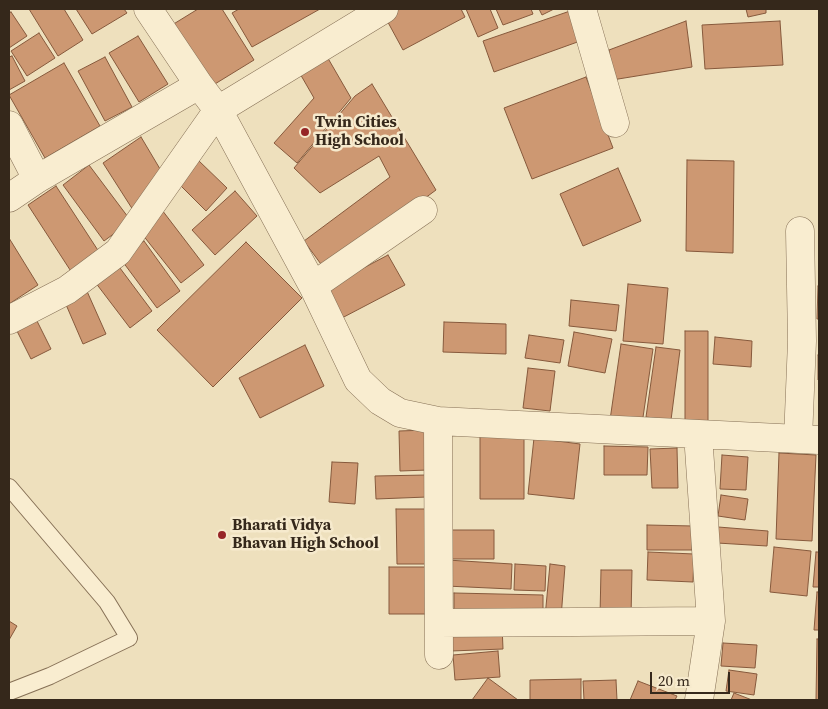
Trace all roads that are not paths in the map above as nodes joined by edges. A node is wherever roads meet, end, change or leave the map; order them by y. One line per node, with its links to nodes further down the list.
1 (148, 9): 4 (street)
2 (384, 9): 5 (street)
3 (582, 9): 6 (street)
4 (199, 85): 5 (street); 8 (street)
5 (218, 110): 12 (street); 13 (street)
6 (615, 123)
7 (9, 125): 8 (street)
8 (38, 179): 9 (street)
9 (9, 198)
10 (423, 210): 12 (street)
11 (800, 231): 14 (street)
12 (313, 286): 15 (street)
13 (9, 320)
14 (810, 341): 17 (street)
15 (438, 422): 16 (street); 20 (street)
16 (698, 434): 17 (street); 19 (street)
17 (808, 439)
18 (9, 487): 22 (lane)
19 (711, 621): 20 (street); 23 (street)
20 (439, 623): 21 (street)
21 (439, 655)
22 (9, 692)
23 (699, 700)

